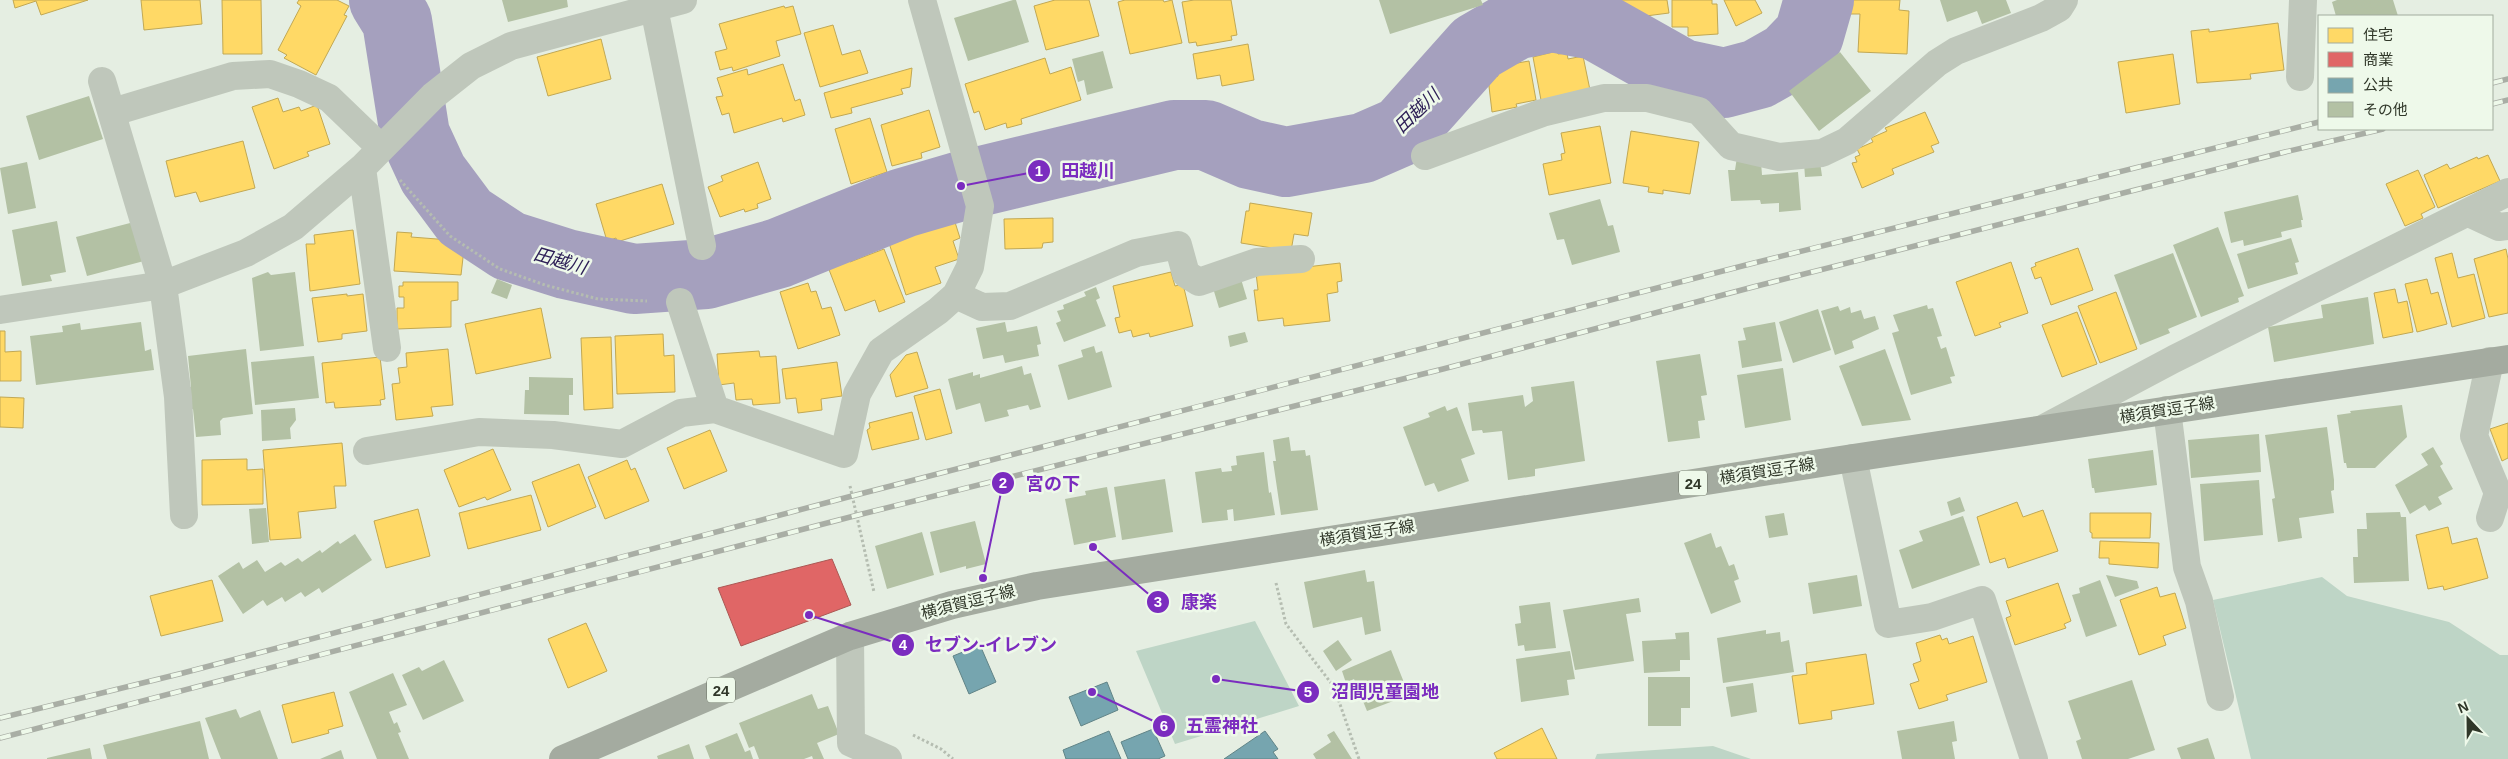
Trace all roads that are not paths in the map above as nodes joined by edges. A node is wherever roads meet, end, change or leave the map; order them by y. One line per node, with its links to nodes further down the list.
1 (683, 0): 5 (street)
2 (922, 0): 19 (street)
3 (2064, 0): 11 (street)
4 (2302, 0): 7 (street)
5 (654, 8): 6 (street); 16 (street)
6 (606, 10): 10 (street)
7 (2300, 77)
8 (102, 81): 9 (street)
9 (113, 112): 10 (street); 18 (street)
10 (385, 143): 12 (street)
11 (1425, 156)
12 (362, 168): 18 (street); 22 (street)
13 (2508, 192): 14 (street)
14 (2469, 212): 15 (street); 26 (street)
15 (2508, 226)
16 (702, 246)
17 (1302, 259): 19 (street)
18 (162, 285): 21 (street); 29 (street)
19 (956, 295): 24 (street)
20 (680, 302): 24 (street)
21 (0, 310)
22 (387, 348)
23 (2499, 360): 25 (main road, 横須賀逗子線 / 24); 30 (street)
24 (715, 409): 27 (street)
25 (2167, 410): 26 (main road, 横須賀逗子線 / 24); 32 (street)
26 (2043, 429): 28 (main road, 横須賀逗子線 / 24)
27 (367, 451)
28 (1853, 458): 31 (main road, 横須賀逗子線 / 24); 36 (street)
29 (184, 515)
30 (2490, 518)
31 (850, 636): 33 (street); 34 (main road, 24)
32 (2220, 697)
33 (845, 751): 35 (street)
34 (563, 759)
35 (888, 759)
36 (2034, 759)

